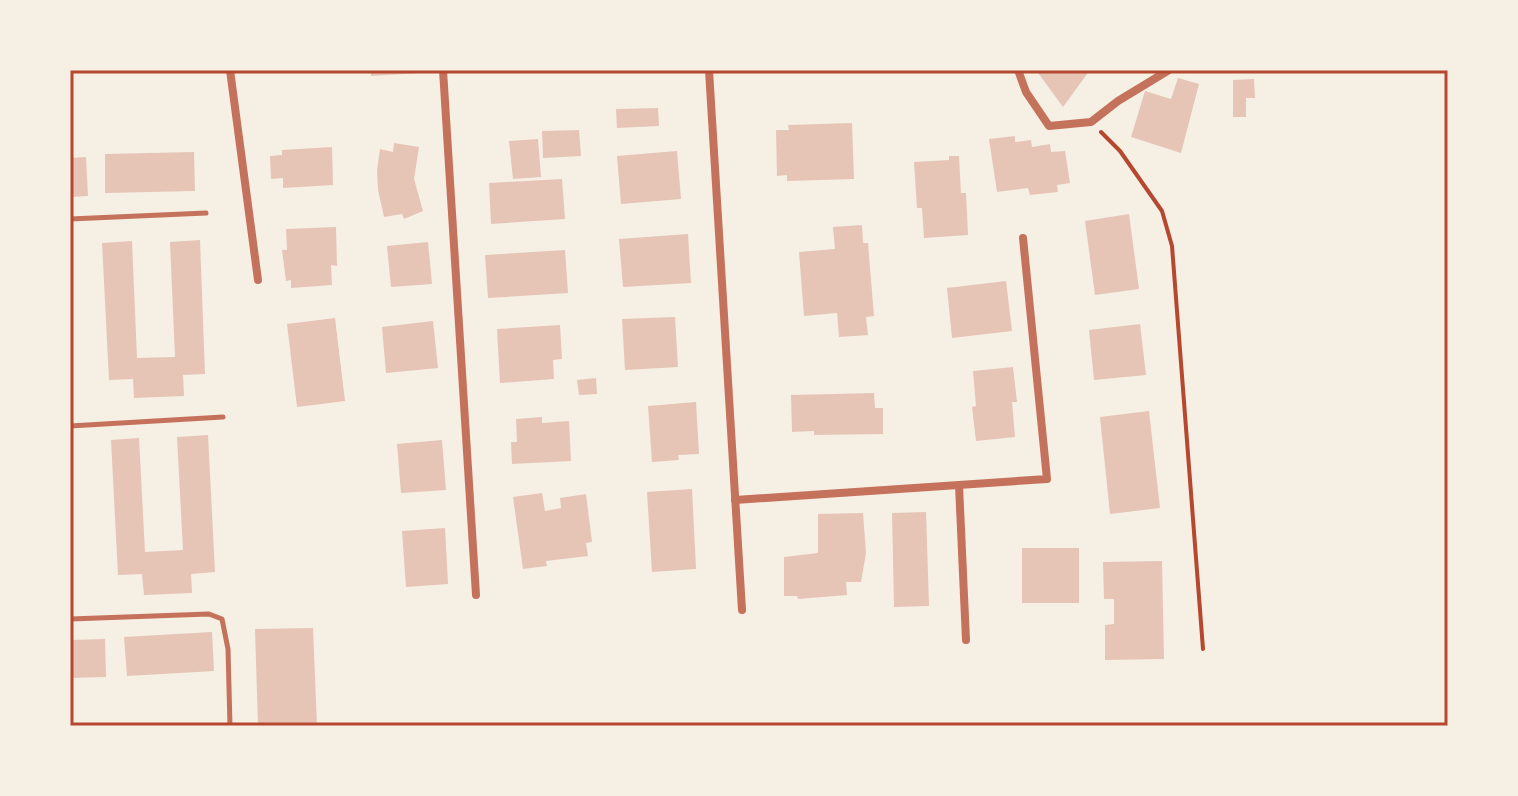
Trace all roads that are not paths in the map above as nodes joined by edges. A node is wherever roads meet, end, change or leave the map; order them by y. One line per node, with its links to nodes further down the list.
1 (230, 70): 9 (street)
2 (443, 70): 14 (street)
3 (709, 70): 13 (street)
4 (1018, 70): 5 (street)
5 (1169, 70)
6 (206, 213): 7 (lane)
7 (70, 219)
8 (1023, 238): 12 (street)
9 (258, 280)
10 (223, 417): 11 (lane)
11 (70, 426)
12 (959, 485): 13 (street); 17 (street)
13 (735, 500): 15 (street)
14 (476, 595)
15 (742, 610)
16 (70, 619): 18 (lane)
17 (966, 640)
18 (230, 726)

